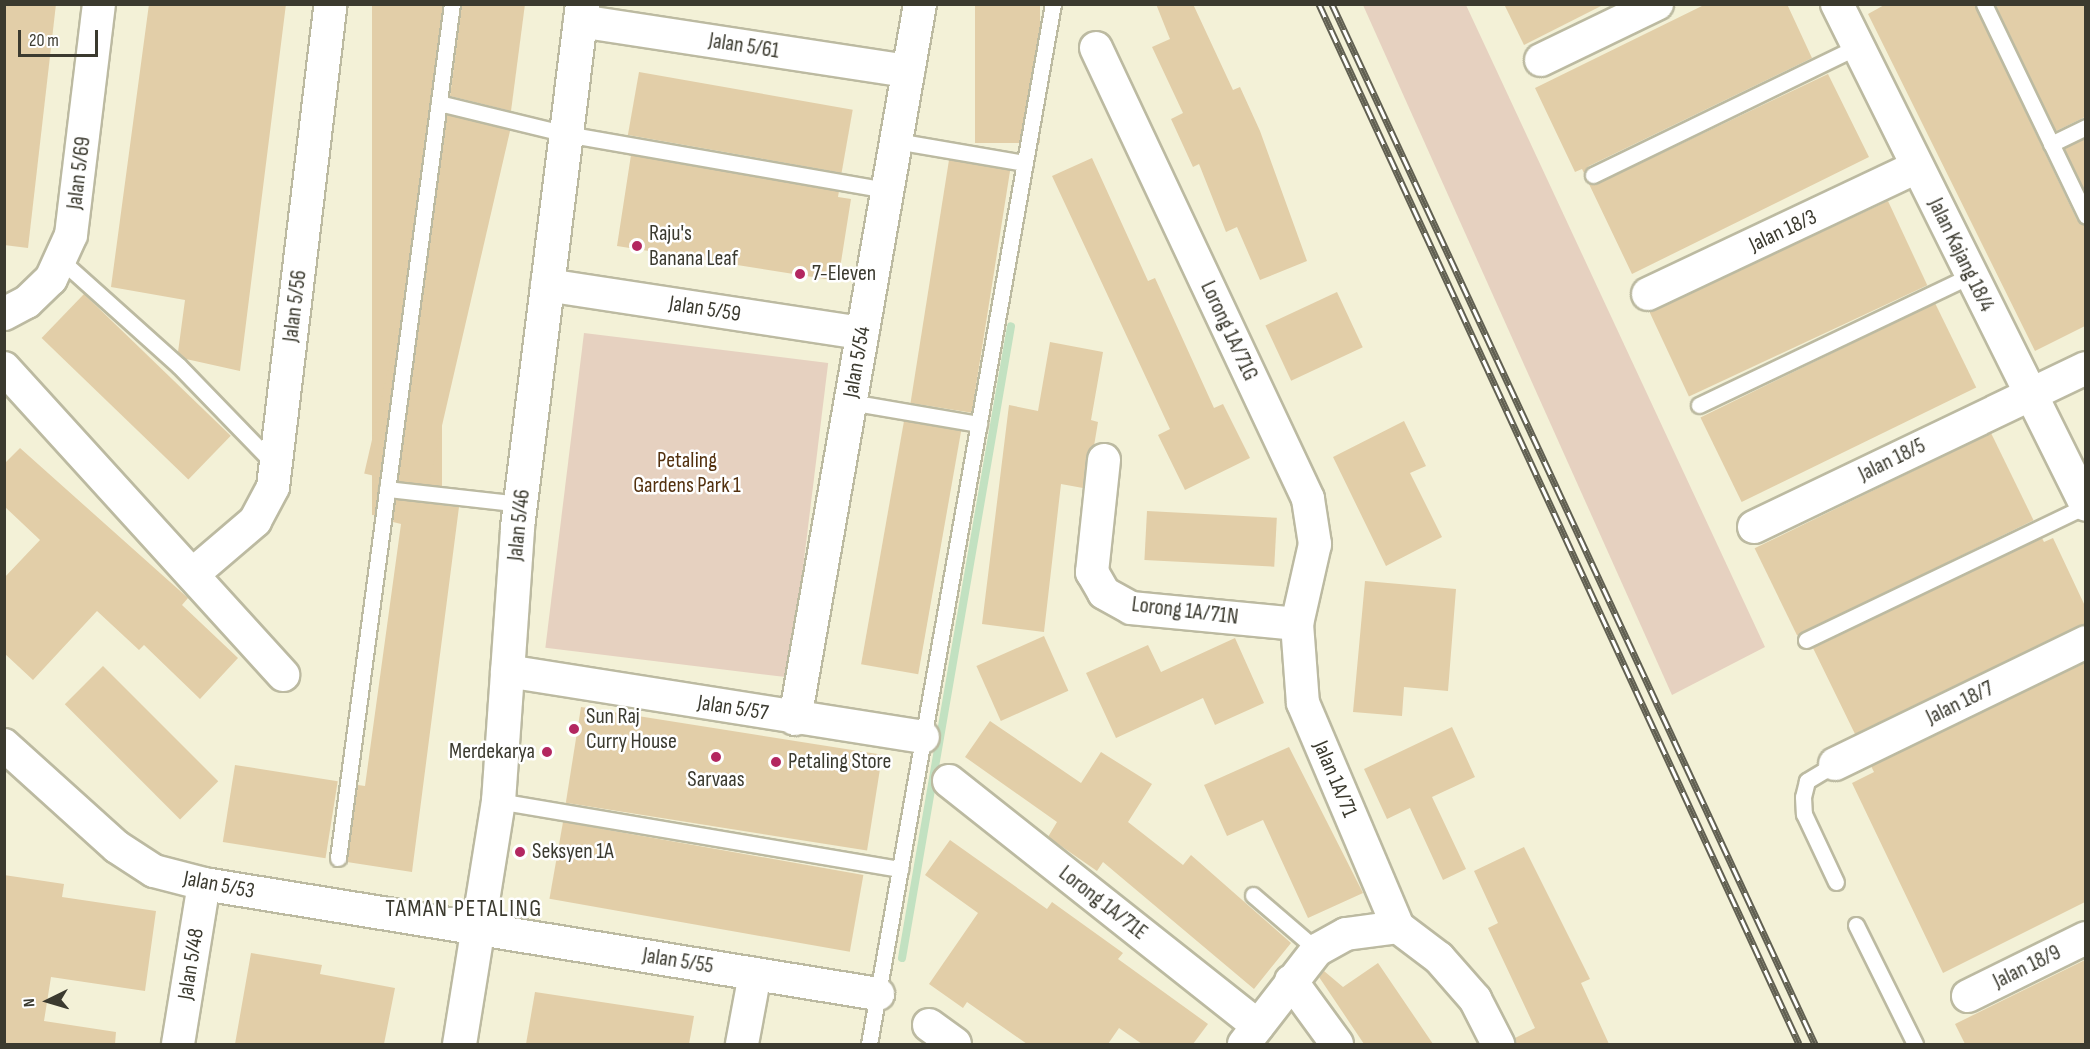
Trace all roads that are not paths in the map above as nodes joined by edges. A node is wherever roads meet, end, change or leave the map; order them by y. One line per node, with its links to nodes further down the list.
1 (99, 4): 24 (street, Jalan 5/69)
2 (332, 4): 37 (street, Jalan 5/56)
3 (452, 4): 14 (lane)
4 (920, 4): 13 (street, Jalan 5/54)
5 (1053, 4): 19 (lane)
6 (1657, 4): 12 (street)
7 (1837, 4): 10 (street, Jalan Kajang 18/4)
8 (1984, 4): 18 (lane)
9 (581, 13): 13 (street, Jalan 5/61); 16 (street, Jalan 5/46)
10 (1857, 46): 20 (street, Jalan Kajang 18/4); 21 (lane)
11 (1096, 48): 43 (street, Lorong 1A/71G)
12 (1541, 60)
13 (908, 71): 17 (street, Jalan 5/54)
14 (439, 103): 16 (lane); 38 (lane)
15 (2085, 127): 18 (lane)
16 (566, 134): 22 (lane); 26 (street, Jalan 5/46)
17 (896, 141): 19 (lane); 22 (street, Jalan 5/54)
18 (2051, 144): 23 (lane)
19 (1025, 163): 35 (lane)
20 (1917, 167): 25 (street, Jalan Kajang 18/4); 27 (street, Jalan 18/3)
21 (1593, 175)
22 (887, 190): 29 (street, Jalan 5/54)
23 (2085, 216)
24 (62, 261): 28 (street, Jalan 5/69); 37 (lane)
25 (1971, 275): 32 (street, Jalan Kajang 18/4); 34 (lane)
26 (547, 285): 29 (street, Jalan 5/59); 39 (street, Jalan 5/46)
27 (1648, 294)
28 (4, 314)
29 (862, 333): 33 (street, Jalan 5/54)
30 (4, 368): 42 (street)
31 (2085, 368): 32 (street, Jalan 18/5)
32 (2030, 394): 40 (street, Jalan Kajang 18/4); 41 (street, Jalan 18/5)
33 (850, 402): 35 (lane); 48 (street, Jalan 5/54)
34 (1699, 405)
35 (979, 424): 49 (lane)
36 (1104, 460): 43 (street, Lorong 1A/71N)
37 (275, 465): 42 (street, Jalan 5/56)
38 (387, 489): 39 (lane); 54 (lane)
39 (520, 504): 46 (street, Jalan 5/46)
40 (2085, 506): 44 (lane)
41 (1754, 527)
42 (193, 574): 47 (street)
43 (1297, 624): 60 (street, Jalan 1A/71)
44 (1806, 640)
45 (2085, 642): 51 (street, Jalan 18/7)
46 (507, 671): 48 (street, Jalan 5/57); 53 (street, Jalan 5/46)
47 (283, 675)
48 (795, 719): 49 (street, Jalan 5/57)
49 (923, 737): 55 (lane)
50 (4, 745): 57 (street, Jalan 5/53)
51 (1835, 764): 56 (lane)
52 (949, 781): 69 (street, Lorong 1A/71E)
53 (498, 801): 55 (lane); 61 (street, Jalan 5/46)
54 (338, 858)
55 (900, 869): 66 (lane)
56 (1836, 882)
57 (204, 884): 61 (street, Jalan 5/53); 70 (street, Jalan 5/48)
58 (1253, 895): 63 (lane)
59 (1856, 925): 77 (lane)
60 (1398, 927): 63 (street); 76 (street)
61 (477, 928): 64 (street, Jalan 5/55); 71 (street, Jalan 5/46)
62 (2085, 938): 67 (street, Jalan 18/9)
63 (1317, 950): 65 (street)
64 (755, 974): 66 (street, Jalan 5/55); 72 (street)
65 (1291, 981): 69 (street); 75 (street)
66 (878, 994): 73 (lane)
67 (1968, 996)
68 (929, 1025): 74 (street)
69 (1251, 1035)
70 (178, 1044)
71 (459, 1044)
72 (742, 1044)
73 (869, 1044)
74 (955, 1044)
75 (1337, 1044)
76 (1498, 1044)
77 (1915, 1044)

